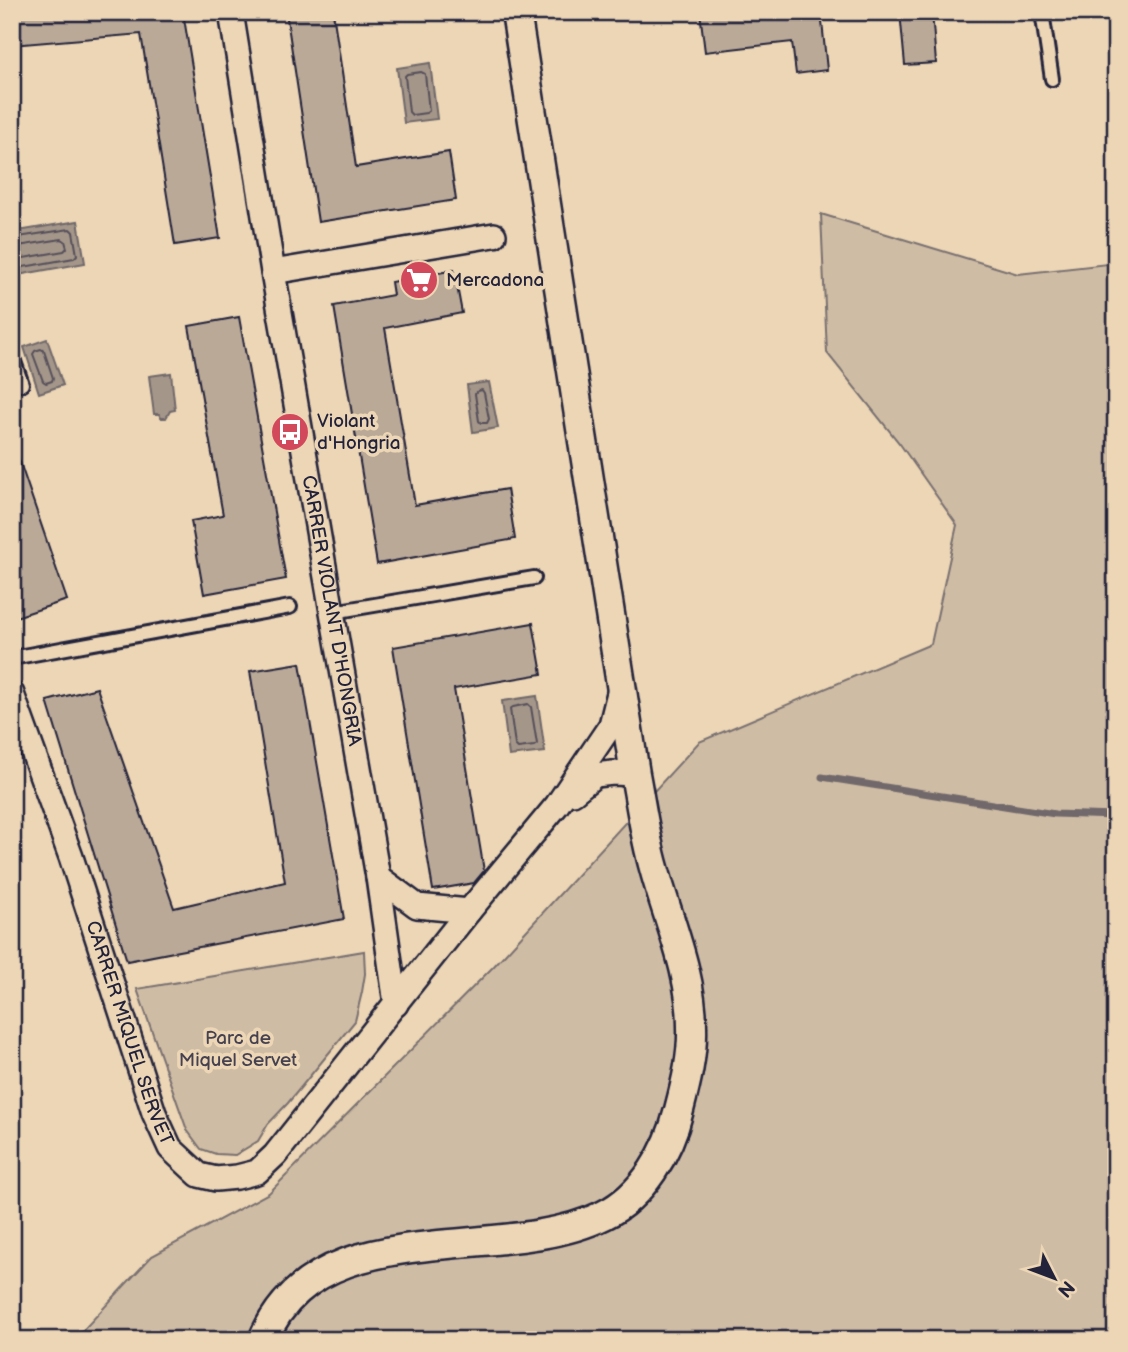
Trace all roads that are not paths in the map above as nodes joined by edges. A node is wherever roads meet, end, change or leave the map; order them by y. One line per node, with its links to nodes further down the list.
1 (231, 12): 6 (street, CARRER VIOLANT D'HONGRIA)
2 (516, 12): 13 (street)
3 (1042, 12): 4 (lane)
4 (1052, 79)
5 (494, 235): 6 (street)
6 (273, 272): 11 (street, CARRER VIOLANT D'HONGRIA)
7 (12, 356): 8 (lane)
8 (22, 384)
9 (534, 578): 11 (lane)
10 (290, 607): 12 (lane)
11 (333, 612): 17 (street, CARRER VIOLANT D'HONGRIA)
12 (12, 658)
13 (621, 686): 15 (street); 16 (street, CARRER MIQUEL SERVET)
14 (12, 694): 19 (street, CARRER MIQUEL SERVET)
15 (635, 774): 16 (street, CARRER MIQUEL SERVET); 20 (street)
16 (557, 805): 18 (street, CARRER MIQUEL SERVET)
17 (378, 877): 18 (street); 19 (street, CARRER VIOLANT D'HONGRIA)
18 (469, 911): 19 (street, CARRER MIQUEL SERVET)
19 (396, 1004)
20 (263, 1340)

